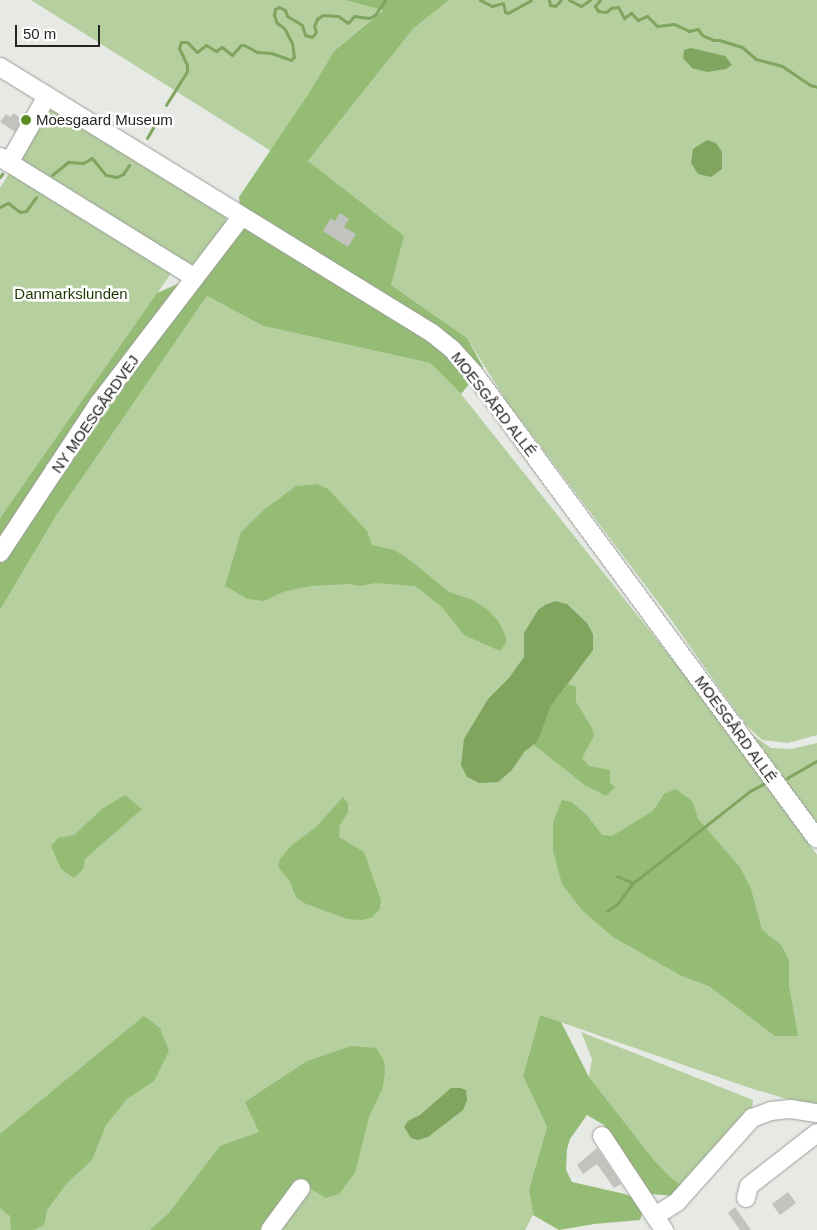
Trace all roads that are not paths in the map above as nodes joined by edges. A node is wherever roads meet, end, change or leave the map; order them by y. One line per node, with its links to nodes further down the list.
1 (0, 67): 2 (street, MOESGÅRD ALLÉ)
2 (47, 96): 3 (street); 4 (street, MOESGÅRD ALLÉ)
3 (4, 160): 5 (street)
4 (242, 216): 5 (street, NY MOESGÅRDVEJ); 7 (street, MOESGÅRD ALLÉ)
5 (194, 278): 6 (street, NY MOESGÅRDVEJ)
6 (0, 553)
7 (817, 839)
8 (817, 1113): 13 (street)
9 (817, 1134): 12 (street)
10 (602, 1136): 13 (street)
11 (301, 1188): 14 (street)
12 (746, 1198)
13 (659, 1223)
14 (270, 1230)

